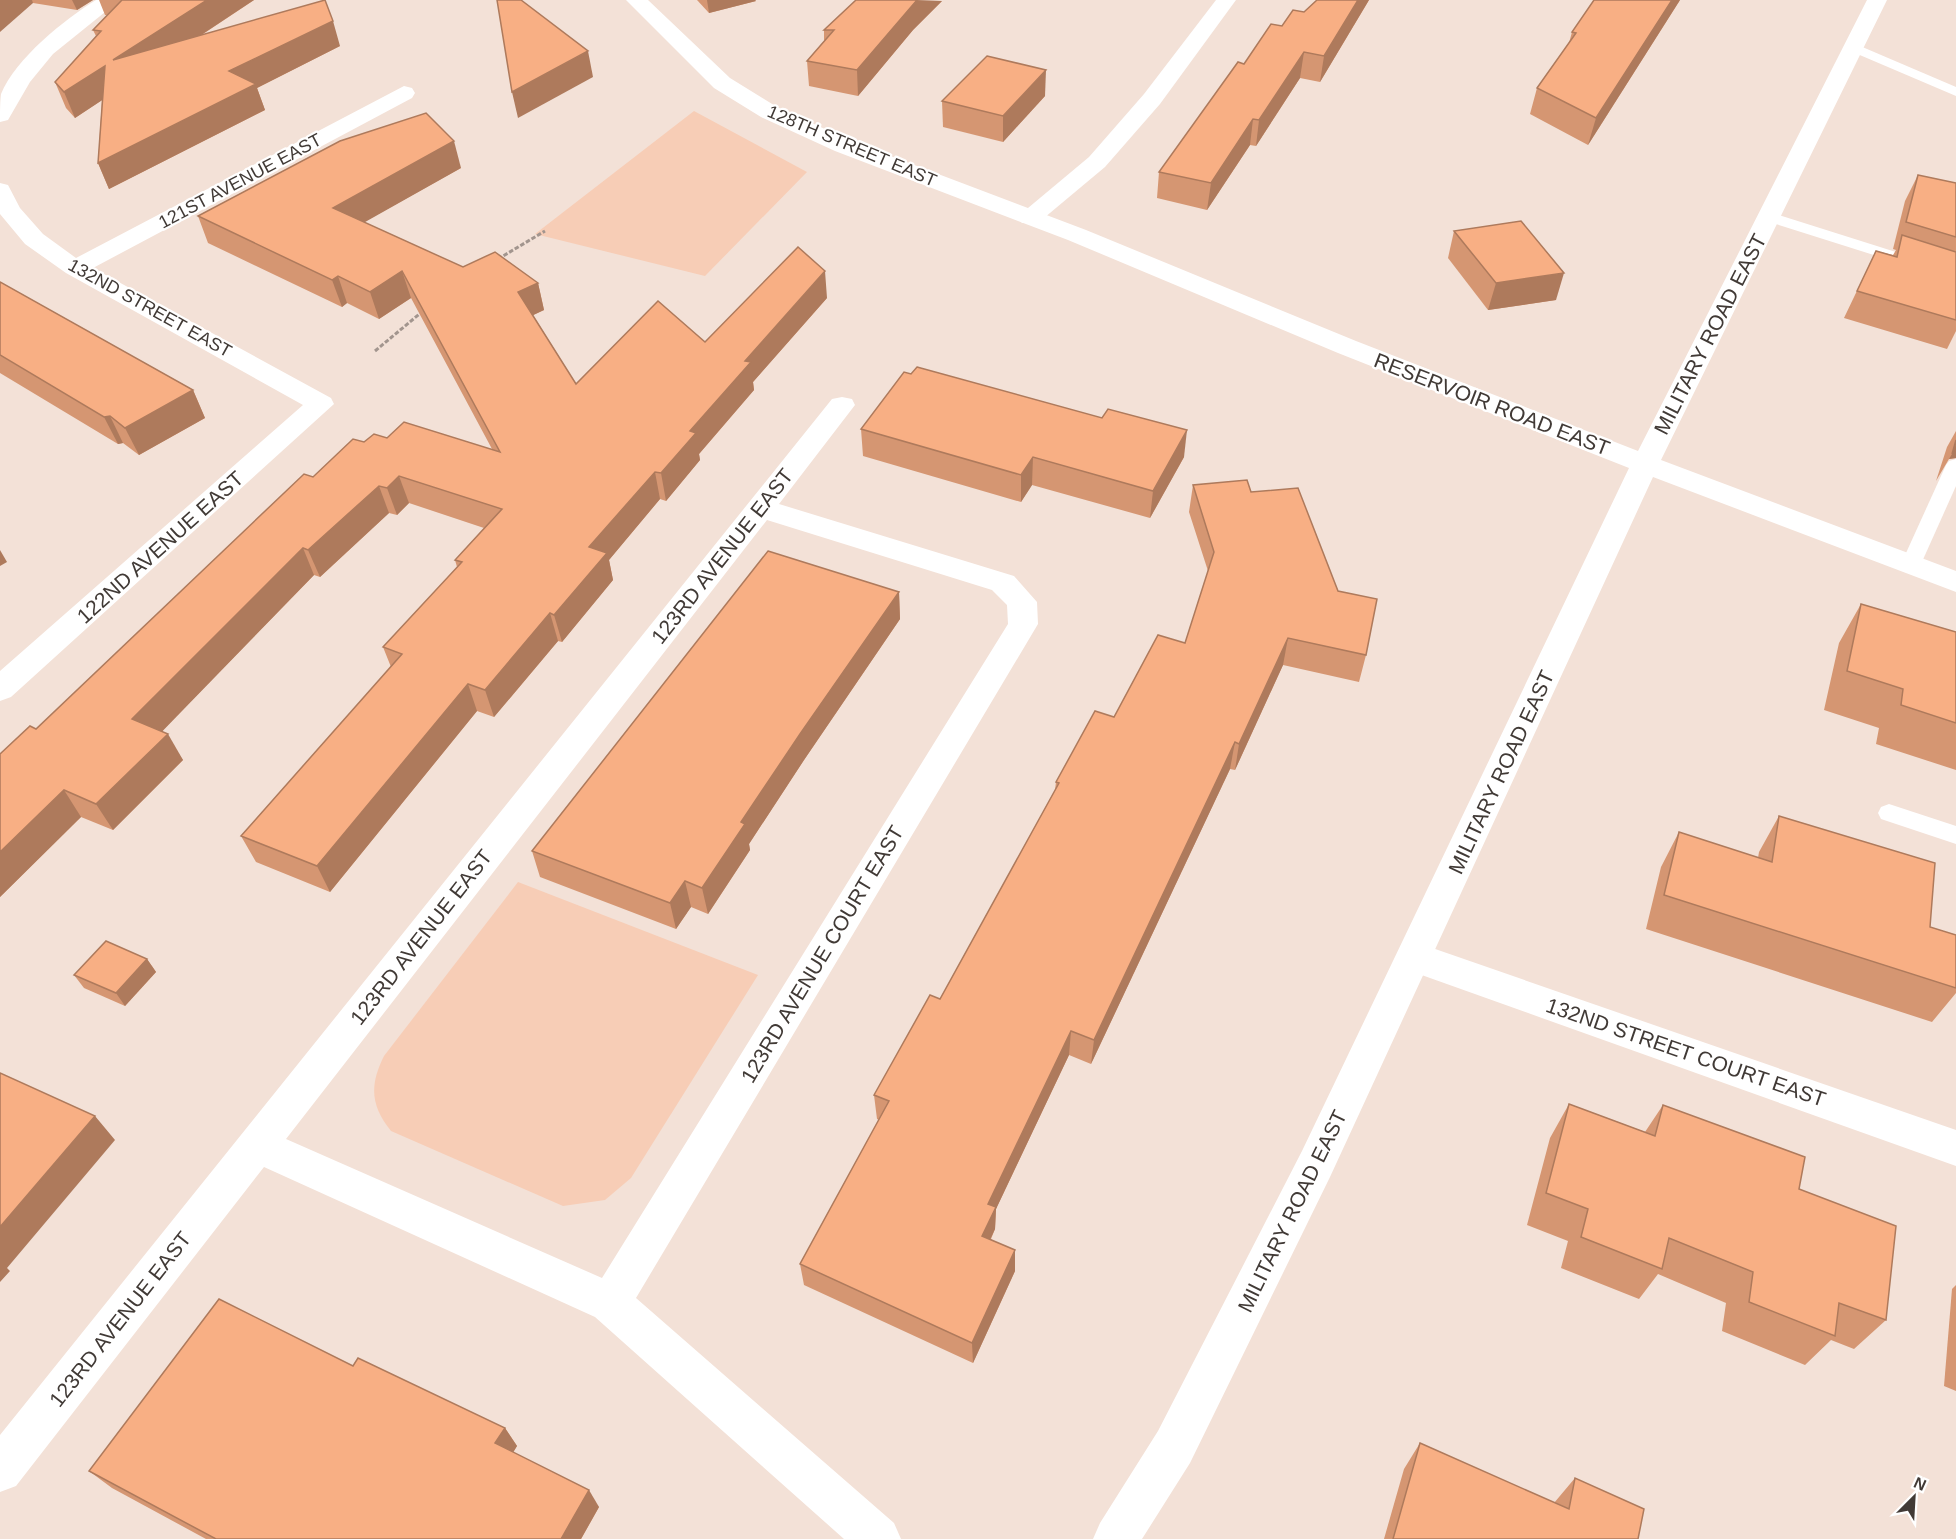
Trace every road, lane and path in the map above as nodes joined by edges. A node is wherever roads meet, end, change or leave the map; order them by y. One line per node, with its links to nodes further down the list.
1 (110, 0): 8 (street)
2 (636, 0): 11 (street, 128TH STREET EAST)
3 (1226, 0): 11 (street)
4 (1877, 0): 5 (street, MILITARY ROAD EAST)
5 (1853, 47): 6 (lane); 10 (street, MILITARY ROAD EAST)
6 (1956, 92)
7 (404, 93): 14 (street, 121ST AVENUE EAST)
8 (0, 115)
9 (0, 190): 14 (street, 132ND STREET EAST)
10 (1769, 217): 15 (lane); 20 (street, MILITARY ROAD EAST)
11 (1030, 218): 20 (street, RESERVOIR ROAD EAST)
12 (545, 231): 13 (path)
13 (494, 261)
14 (75, 268): 18 (street, 132ND STREET EAST)
15 (1956, 276)
16 (423, 310): 17 (path)
17 (375, 351)
18 (321, 404): 25 (street, 122ND AVENUE EAST)
19 (842, 405): 22 (street, 123RD AVENUE EAST)
20 (1645, 464): 23 (street, RESERVOIR ROAD EAST); 28 (street, MILITARY ROAD EAST)
21 (1956, 465): 23 (lane)
22 (760, 508): 29 (street, 123RD AVENUE EAST); 31 (street, 123RD AVENUE COURT EAST)
23 (1911, 564): 24 (street, RESERVOIR ROAD EAST)
24 (1956, 582)
25 (0, 689)
26 (1889, 813): 27 (lane)
27 (1956, 835)
28 (1415, 957): 30 (street, 132ND STREET COURT EAST); 34 (street, MILITARY ROAD EAST)
29 (257, 1145): 31 (street); 32 (street, 123RD AVENUE EAST)
30 (1956, 1148)
31 (610, 1303): 33 (street)
32 (0, 1470)
33 (878, 1539)
34 (1116, 1539)

